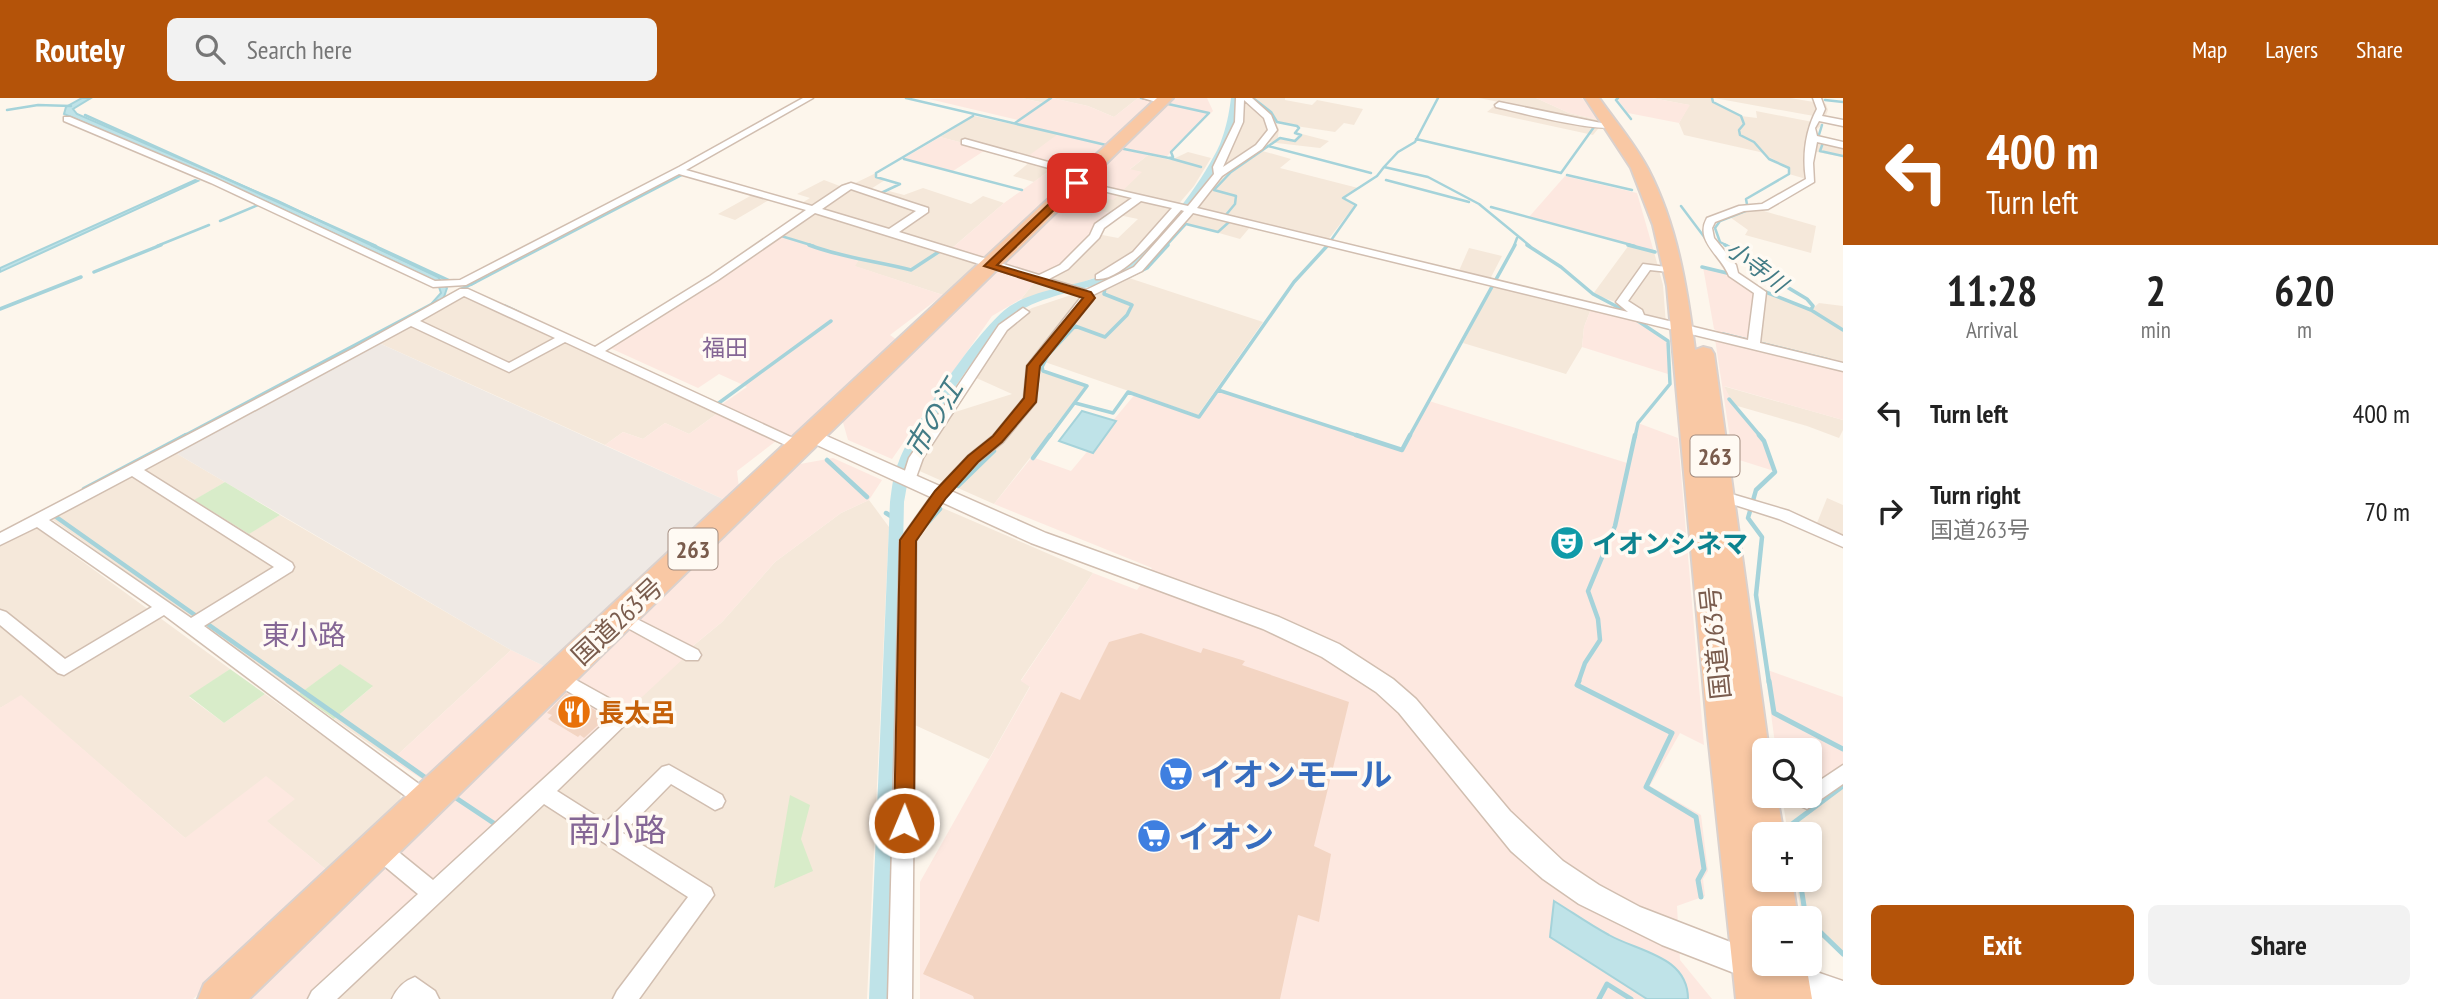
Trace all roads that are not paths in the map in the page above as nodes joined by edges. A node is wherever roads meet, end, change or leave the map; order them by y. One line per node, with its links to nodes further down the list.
1 (809, 98): 16 (street)
2 (1240, 98): 17 (street)
3 (1248, 98): 17 (street)
4 (1592, 98): 12 (highway, 国道263号 / 263)
5 (1602, 98): 31 (highway, 国道263号 / 263)
6 (1817, 98): 9 (street)
7 (1158, 99): 18 (highway, 国道263号 / 263)
8 (1499, 105): 12 (street)
9 (1818, 118): 11 (street); 13 (street)
10 (67, 119): 16 (street)
11 (1838, 122)
12 (1612, 126): 25 (highway, 国道263号 / 263)
13 (1819, 140): 15 (street); 33 (street)
14 (965, 142): 18 (street)
15 (1843, 145)
16 (682, 172): 22 (street)
17 (1219, 174): 21 (street)
18 (1081, 179): 19 (street); 24 (highway, 国道263号 / 263)
19 (1140, 197): 20 (street); 26 (street)
20 (1178, 206): 21 (street); 27 (street)
21 (1191, 210): 27 (street); 29 (street)
22 (814, 211): 23 (street); 23 (street); 34 (street)
23 (892, 232): 24 (street)
24 (989, 266): 26 (street); 36 (highway, 国道263号 / 263)
25 (1674, 271): 29 (street); 31 (highway, 国道263号 / 263)
26 (1038, 280): 27 (street)
27 (1078, 292): 39 (street)
28 (1023, 312): 38 (street)
29 (1635, 316): 31 (street)
30 (411, 321): 32 (street); 32 (street); 37 (street)
31 (1690, 330): 33 (street); 40 (highway, 国道263号 / 263); 59 (highway, 国道263号 / 263)
32 (564, 338): 34 (street)
33 (1754, 340): 35 (street)
34 (599, 350): 36 (street)
35 (1843, 366)
36 (807, 442): 38 (street); 46 (highway, 国道263号 / 263)
37 (133, 470): 41 (street); 47 (street)
38 (902, 477): 39 (street)
39 (940, 495): 59 (street); 66 (street)
40 (1718, 495): 43 (street); 50 (highway, 国道263号 / 263)
41 (46, 516): 42 (street); 44 (street)
42 (0, 540)
43 (1843, 542)
44 (163, 608): 45 (street); 47 (street)
45 (0, 616)
46 (621, 617): 48 (street); 49 (highway, 国道263号 / 263)
47 (198, 622): 54 (street)
48 (692, 655)
49 (558, 677): 53 (street); 54 (highway, 国道263号 / 263)
50 (1752, 738)
51 (1843, 774): 52 (street)
52 (1822, 789)
53 (544, 793): 56 (street); 58 (street)
54 (427, 801): 57 (highway, 国道263号 / 263)
55 (715, 801): 56 (street)
56 (608, 834): 65 (street)
57 (379, 848): 58 (street); 61 (highway, 国道263号 / 263)
58 (435, 894): 62 (street)
59 (1775, 981): 60 (street)
60 (1843, 996)
61 (219, 999)
62 (320, 999)
63 (404, 999): 64 (street)
64 (427, 999)
65 (625, 999)
66 (900, 999)

